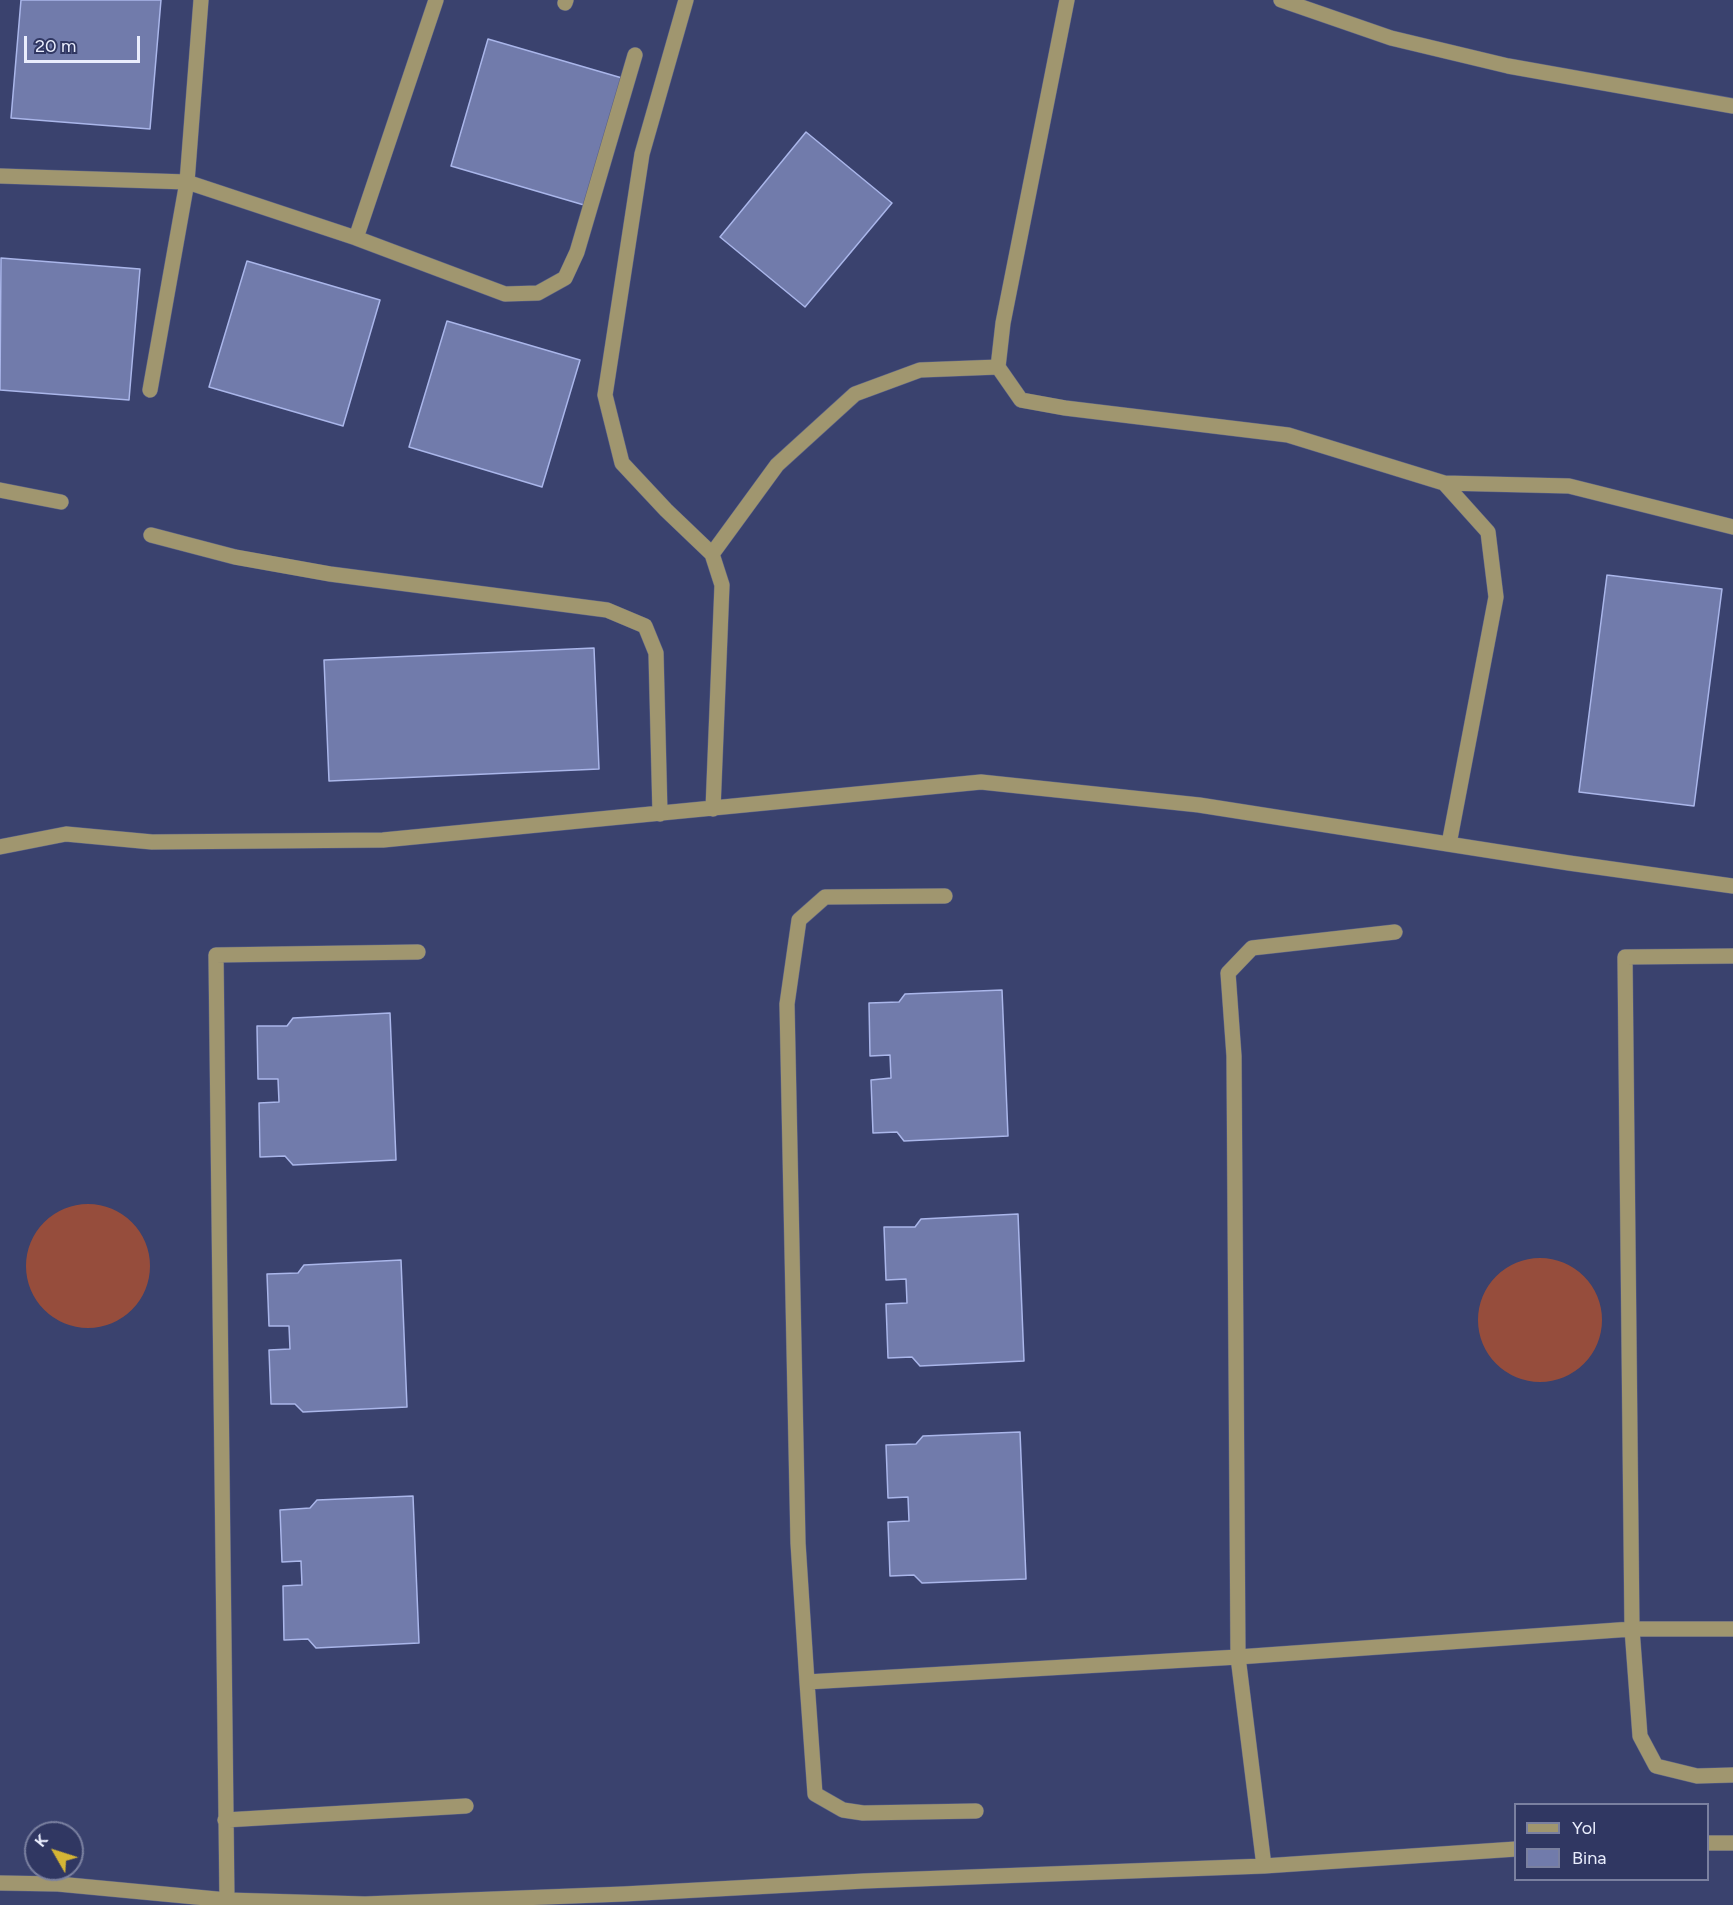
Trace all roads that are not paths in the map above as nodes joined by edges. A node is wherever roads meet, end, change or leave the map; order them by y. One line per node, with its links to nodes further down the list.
1 (201, 0): 9 (street)
2 (436, 0): 10 (street)
3 (686, 0): 18 (street)
4 (1067, 0): 11 (street)
5 (1281, 0): 7 (street)
6 (635, 55): 10 (street)
7 (1733, 106)
8 (0, 176): 9 (street)
9 (187, 182): 10 (street); 12 (street)
10 (356, 238)
11 (998, 368): 13 (street); 18 (street)
12 (150, 390)
13 (1444, 483): 16 (street); 21 (street)
14 (0, 490): 15 (street)
15 (61, 502)
16 (1733, 527)
17 (151, 535): 20 (street)
18 (712, 554): 19 (street)
19 (713, 809): 20 (street); 21 (street)
20 (660, 814): 22 (street)
21 (1449, 844): 23 (street)
22 (0, 847)
23 (1733, 886)
24 (945, 896): 31 (street)
25 (1395, 932): 30 (street)
26 (418, 952): 35 (street)
27 (1733, 956): 28 (street)
28 (1632, 1629): 29 (street); 30 (street); 32 (street)
29 (1733, 1629)
30 (1238, 1657): 31 (street); 39 (street)
31 (807, 1682): 34 (street)
32 (1733, 1775)
33 (466, 1806): 35 (street)
34 (976, 1811)
35 (225, 1820): 41 (street)
36 (1709, 1843): 37 (street)
37 (1733, 1843)
38 (1514, 1849): 39 (street)
39 (1264, 1866): 41 (street)
40 (0, 1883): 41 (street)
41 (227, 1900)

